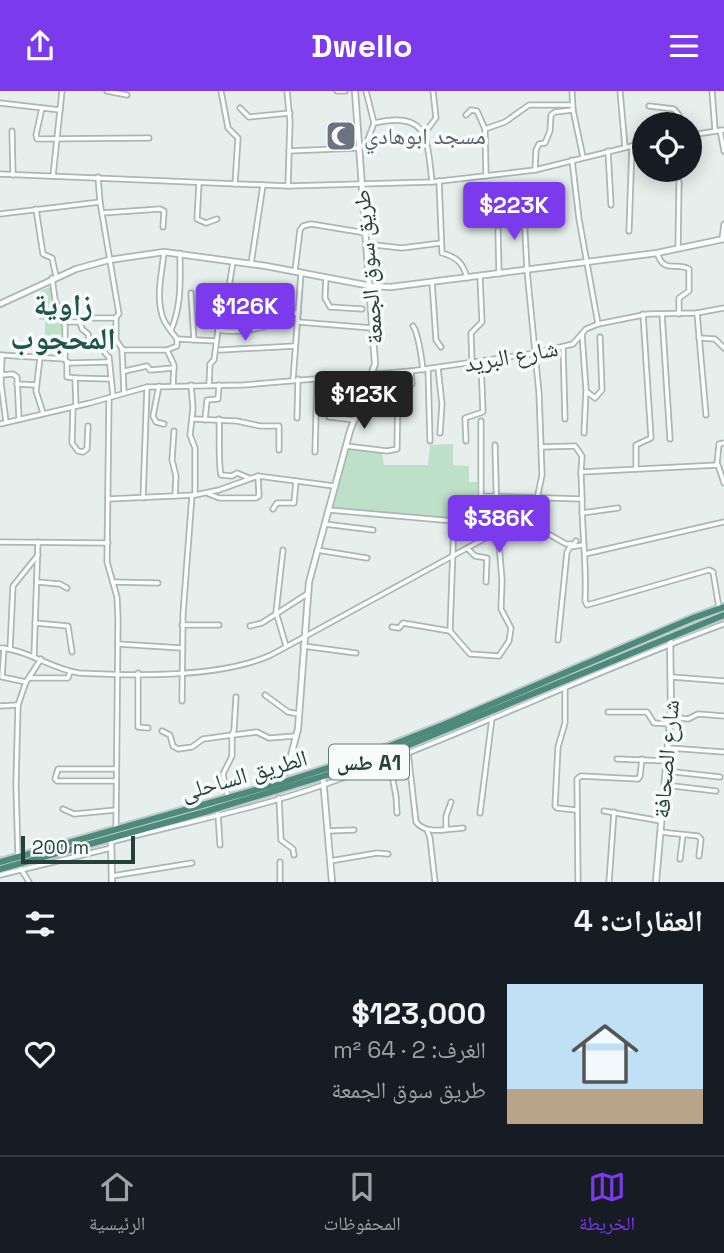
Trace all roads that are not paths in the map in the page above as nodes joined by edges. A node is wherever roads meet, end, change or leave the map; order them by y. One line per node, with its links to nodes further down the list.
1 (62, 91): 19 (street)
2 (107, 91): 13 (street)
3 (221, 91): 51 (street)
4 (288, 91): 21 (street)
5 (337, 91): 6 (street)
6 (345, 91)
7 (355, 91): 35 (street, طريق سوق الجمعة)
8 (366, 91): 23 (street)
9 (433, 91): 28 (street)
10 (572, 91): 18 (street)
11 (620, 91): 34 (street)
12 (712, 91): 25 (street)
13 (127, 95)
14 (0, 103): 16 (street)
15 (649, 106): 20 (street)
16 (42, 108): 19 (street); 30 (street)
17 (240, 108): 21 (street)
18 (572, 108): 24 (street); 39 (street); 41 (street)
19 (60, 110): 30 (street)
20 (676, 112)
21 (289, 113): 36 (street)
22 (466, 115): 24 (street)
23 (373, 123): 28 (street); 32 (street)
24 (485, 129): 45 (street)
25 (720, 130): 27 (street); 38 (street)
26 (12, 131): 43 (street)
27 (702, 133)
28 (424, 134): 31 (street)
29 (149, 138): 30 (street)
30 (58, 139): 44 (street)
31 (426, 141): 32 (street); 48 (street)
32 (367, 142): 35 (street)
33 (632, 146): 34 (street); 65 (street)
34 (625, 147): 37 (street)
35 (359, 148): 36 (street); 53 (street, طريق سوق الجمعة)
36 (289, 151): 54 (street)
37 (608, 151): 39 (street); 56 (street)
38 (724, 151)
39 (583, 157): 40 (street)
40 (572, 160): 41 (street); 76 (street)
41 (535, 170): 45 (street)
42 (0, 174): 43 (street)
43 (13, 175): 44 (street)
44 (52, 176): 46 (street)
45 (486, 176): 47 (street)
46 (98, 177): 50 (street); 55 (street)
47 (439, 181): 48 (street); 68 (street)
48 (432, 182): 53 (street)
49 (679, 182): 70 (street)
50 (199, 183): 51 (street); 61 (street)
51 (235, 184): 52 (street)
52 (264, 185): 54 (street); 77 (street)
53 (361, 185): 54 (street); 66 (street, طريق سوق الجمعة)
54 (288, 186)
55 (100, 202): 57 (street); 58 (street)
56 (611, 205)
57 (36, 209): 59 (street); 81 (street)
58 (102, 213): 63 (street); 74 (street)
59 (0, 214)
60 (524, 214): 78 (street)
61 (217, 219)
62 (724, 225): 67 (street)
63 (163, 226)
64 (498, 230): 80 (street)
65 (629, 231)
66 (366, 233): 69 (street, طريق سوق الجمعة); 79 (street)
67 (723, 239): 70 (street)
68 (441, 243): 69 (street); 84 (street)
69 (366, 244): 86 (street, طريق سوق الجمعة)
70 (678, 248): 73 (street)
71 (164, 252): 72 (street); 74 (street); 105 (street)
72 (180, 253): 75 (street); 105 (street)
73 (657, 253): 76 (street); 96 (street)
74 (109, 260): 81 (street); 98 (street)
75 (233, 262): 77 (street); 88 (street)
76 (586, 263): 78 (street); 102 (street)
77 (251, 264): 79 (street)
78 (527, 270): 80 (street); 120 (street)
79 (298, 273): 82 (street); 92 (street)
80 (499, 274): 83 (street)
81 (54, 277): 89 (street); 99 (street)
82 (326, 277): 86 (street); 91 (street)
83 (481, 277): 84 (street); 126 (street)
84 (467, 278): 85 (street)
85 (432, 282): 86 (street); 114 (street)
86 (371, 286): 104 (street, طريق سوق الجمعة)
87 (191, 292): 111 (street)
88 (227, 299)
89 (0, 304)
90 (724, 308): 93 (street, شارع البريد)
91 (362, 309)
92 (298, 313): 101 (street); 106 (street)
93 (697, 313): 96 (street, شارع البريد); 109 (street)
94 (643, 314): 95 (street, شارع البريد); 102 (street, شارع البريد); 179 (street)
95 (662, 314): 96 (street, شارع البريد); 169 (street)
96 (679, 314)
97 (219, 316): 106 (street)
98 (116, 318): 100 (street); 117 (street)
99 (64, 322): 100 (street); 123 (street)
100 (80, 322): 124 (street)
101 (298, 322): 104 (street); 113 (street)
102 (597, 324): 107 (street, شارع البريد)
103 (413, 326): 129 (street)
104 (374, 328): 132 (street, طريق سوق الجمعة)
105 (171, 330): 110 (street)
106 (218, 330): 112 (street)
107 (582, 334): 115 (street, شارع البريد); 147 (street)
108 (600, 337): 147 (street)
109 (699, 338): 116 (street); 152 (street)
110 (177, 339): 111 (street); 118 (street)
111 (194, 340): 112 (street)
112 (216, 341): 143 (street)
113 (295, 346): 119 (street); 137 (street)
114 (441, 347)
115 (563, 347): 120 (street, شارع البريد); 158 (street)
116 (724, 348)
117 (122, 349): 118 (street); 130 (street)
118 (167, 350): 127 (street)
119 (220, 350)
120 (536, 353): 125 (street, شارع البريد); 175 (street)
121 (1, 355): 122 (street); 133 (street)
122 (40, 358): 123 (street); 140 (street)
123 (65, 361): 124 (street); 135 (street)
124 (108, 362): 136 (street)
125 (481, 362): 126 (street, شارع البريد); 171 (street)
126 (472, 363): 128 (street, شارع البريد)
127 (174, 368): 130 (street); 141 (street)
128 (438, 368): 129 (street, شارع البريد); 167 (street)
129 (425, 369): 131 (street, شارع البريد); 170 (street)
130 (125, 370): 148 (street)
131 (411, 371): 132 (street, شارع البريد); 174 (street)
132 (371, 374): 134 (street, شارع البريد); 159 (street, طريق سوق الجمعة)
133 (1, 375): 138 (street); 139 (street)
134 (317, 377): 137 (street, شارع البريد); 177 (street)
135 (75, 378): 136 (street); 150 (street)
136 (110, 379): 149 (street)
137 (295, 380): 144 (street, شارع البريد); 154 (street)
138 (1, 384): 162 (street)
139 (17, 384): 140 (street); 155 (street)
140 (36, 385): 151 (street)
141 (173, 385): 142 (street, شارع البريد); 145 (street, شارع البريد)
142 (191, 385): 143 (street, شارع البريد); 156 (street)
143 (209, 385): 144 (street, شارع البريد)
144 (219, 385): 160 (street)
145 (159, 386): 146 (street, شارع البريد); 164 (street)
146 (147, 387): 148 (street, شارع البريد); 190 (street)
147 (586, 390): 168 (street)
148 (124, 392): 149 (street, شارع البريد)
149 (111, 397): 150 (street, شارع البريد); 191 (street)
150 (74, 406): 151 (street, شارع البريد); 165 (street)
151 (43, 414): 155 (street, شارع البريد)
152 (706, 415)
153 (329, 417): 159 (street)
154 (297, 418)
155 (19, 419): 162 (street, شارع البريد)
156 (193, 419): 160 (street); 187 (street)
157 (219, 419): 160 (street); 176 (street); 182 (street)
158 (565, 419)
159 (355, 420): 174 (street, طريق سوق الجمعة)
160 (205, 421)
161 (481, 421): 189 (street)
162 (6, 422): 163 (street, شارع البريد)
163 (0, 424)
164 (164, 425)
165 (88, 426)
166 (174, 431): 188 (street)
167 (440, 433)
168 (584, 433)
169 (670, 439)
170 (430, 441)
171 (466, 441)
172 (724, 443): 178 (street)
173 (495, 445): 189 (street)
174 (346, 446): 185 (street, طريق سوق الجمعة)
175 (541, 447): 180 (street); 192 (street)
176 (279, 450)
177 (315, 452)
178 (718, 465): 179 (street); 184 (street)
179 (636, 469): 180 (street)
180 (581, 472): 193 (street)
181 (258, 476): 182 (street); 183 (street); 186 (street)
182 (250, 478): 186 (street)
183 (296, 481): 185 (street); 195 (street)
184 (724, 483)
185 (334, 486): 196 (street, طريق سوق الجمعة)
186 (208, 493): 187 (street)
187 (193, 495): 188 (street); 227 (street)
188 (175, 496): 190 (street)
189 (495, 496): 192 (street); 198 (street)
190 (143, 498): 191 (street)
191 (108, 499): 208 (street)
192 (537, 499): 193 (street); 202 (street)
193 (582, 499): 197 (street)
194 (618, 508): 197 (street)
195 (273, 509)
196 (329, 510): 199 (street); 201 (street, طريق سوق الجمعة)
197 (582, 513): 209 (street)
198 (497, 520): 199 (street); 204 (street)
199 (454, 521): 215 (street)
200 (724, 522): 213 (street)
201 (325, 524): 203 (street); 212 (street, طريق سوق الجمعة)
202 (508, 528): 204 (street); 205 (street)
203 (373, 530)
204 (498, 533): 210 (street); 231 (street)
205 (576, 541)
206 (0, 542): 207 (street)
207 (38, 543): 208 (street); 214 (street)
208 (108, 543): 218 (street)
209 (583, 545): 213 (street); 234 (street)
210 (468, 549): 215 (street); 219 (street)
211 (283, 550): 224 (street)
212 (317, 550): 216 (street); 222 (street, طريق سوق الجمعة)
213 (585, 554): 223 (street)
214 (38, 555): 217 (street); 240 (street)
215 (453, 557): 231 (street); 232 (street)
216 (368, 558)
217 (37, 582): 221 (street); 225 (street)
218 (113, 582): 220 (street); 235 (street)
219 (485, 582)
220 (158, 583)
221 (66, 589)
222 (307, 594): 224 (street); 232 (street, طريق سوق الجمعة)
223 (722, 611): 233 (highway, الطريق الساحلى / طس A1); 267 (highway, الطريق الساحلى / طس A1)
224 (277, 614): 229 (street); 236 (street)
225 (35, 623): 241 (street); 243 (street)
226 (724, 624): 233 (street)
227 (183, 625): 228 (street); 239 (street)
228 (219, 625)
229 (250, 626)
230 (392, 627): 231 (street)
231 (450, 631)
232 (303, 637): 236 (street); 237 (street, طريق سوق الجمعة)
233 (671, 639): 249 (street, شارع الصحافة); 252 (highway, الطريق الساحلى / طس A1)
234 (558, 641)
235 (118, 644): 239 (street); 247 (street)
236 (286, 646): 246 (street)
237 (303, 646): 242 (street); 259 (street, طريق سوق الجمعة)
238 (2, 648): 240 (street); 250 (street)
239 (182, 648): 246 (street)
240 (10, 649): 243 (street)
241 (72, 652)
242 (356, 653)
243 (34, 656): 244 (street)
244 (41, 659): 245 (street); 250 (street)
245 (70, 672): 247 (street); 250 (street)
246 (183, 672): 248 (street); 255 (street)
247 (119, 673): 248 (street); 275 (street)
248 (138, 673): 263 (street)
249 (673, 677): 251 (street); 262 (street, شارع الصحافة)
250 (28, 680): 256 (street)
251 (724, 681)
252 (564, 684): 261 (street); 267 (highway, الطريق الساحلى / طس A1); 289 (street)
253 (265, 695): 259 (street)
254 (236, 697): 265 (street)
255 (182, 701)
256 (18, 705): 257 (street); 314 (street)
257 (0, 706)
258 (608, 712): 262 (street)
259 (300, 714): 266 (street, طريق سوق الجمعة)
260 (724, 716): 262 (street)
261 (492, 718): 267 (street); 293 (street)
262 (671, 720): 268 (street, شارع الصحافة)
263 (148, 728)
264 (162, 731): 265 (street)
265 (232, 735): 266 (street); 284 (street)
266 (296, 736): 274 (street, طريق سوق الجمعة)
267 (408, 746): 272 (street); 278 (highway, الطريق الساحلى / طس A1); 280 (highway, الطريق الساحلى / طس A1); 300 (street)
268 (669, 748): 269 (street); 273 (street, شارع الصحافة)
269 (724, 752)
270 (617, 759): 271 (street)
271 (642, 759): 273 (street); 289 (street)
272 (389, 760): 280 (street); 292 (street)
273 (667, 761): 276 (street, شارع الصحافة)
274 (288, 767): 278 (street); 281 (street, طريق سوق الجمعة)
275 (116, 769): 279 (street); 279 (street)
276 (666, 771): 277 (street); 282 (street, شارع الصحافة)
277 (720, 777)
278 (295, 779): 281 (highway, الطريق الساحلى / طس A1)
279 (116, 781): 288 (street)
280 (323, 781): 285 (street); 295 (highway, الطريق الساحلى / طس A1); 302 (street)
281 (279, 784): 284 (highway, الطريق الساحلى / طس A1)
282 (665, 785): 283 (street); 296 (street, شارع الصحافة)
283 (716, 791)
284 (228, 797): 295 (highway, الطريق الساحلى / طس A1)
285 (279, 798): 294 (street); 308 (street)
286 (451, 802): 298 (street)
287 (63, 809): 288 (street)
288 (116, 810): 301 (street)
289 (576, 810): 323 (street)
290 (604, 811): 291 (street)
291 (614, 812): 296 (street); 324 (street)
292 (397, 813)
293 (480, 813)
294 (218, 814): 305 (street); 306 (street)
295 (175, 817): 301 (highway, الطريق الساحلى / طس A1); 305 (highway, الطريق الساحلى / طس A1)
296 (661, 821): 303 (street, شارع الصحافة)
297 (463, 828): 298 (street)
298 (446, 829): 300 (street)
299 (354, 830): 302 (street)
300 (427, 830): 322 (street)
301 (116, 831): 314 (highway, الطريق الساحلى / طس A1)
302 (328, 831): 313 (street)
303 (660, 832): 304 (street); 325 (street, شارع الصحافة)
304 (683, 835): 309 (street); 310 (street)
305 (111, 843): 314 (highway, الطريق الساحلى / طس A1); 318 (street)
306 (220, 845)
307 (388, 854): 313 (street)
308 (295, 855)
309 (699, 856)
310 (680, 859)
311 (0, 862): 314 (highway, الطريق الساحلى / طس A1)
312 (280, 862): 320 (street)
313 (330, 862): 321 (street)
314 (19, 863): 316 (highway, الطريق الساحلى / طس A1); 317 (street); 319 (street)
315 (192, 863): 318 (street)
316 (0, 869)
317 (0, 875)
318 (112, 879)
319 (29, 882)
320 (280, 882)
321 (332, 882)
322 (435, 882)
323 (578, 882)
324 (609, 882)
325 (656, 882)

